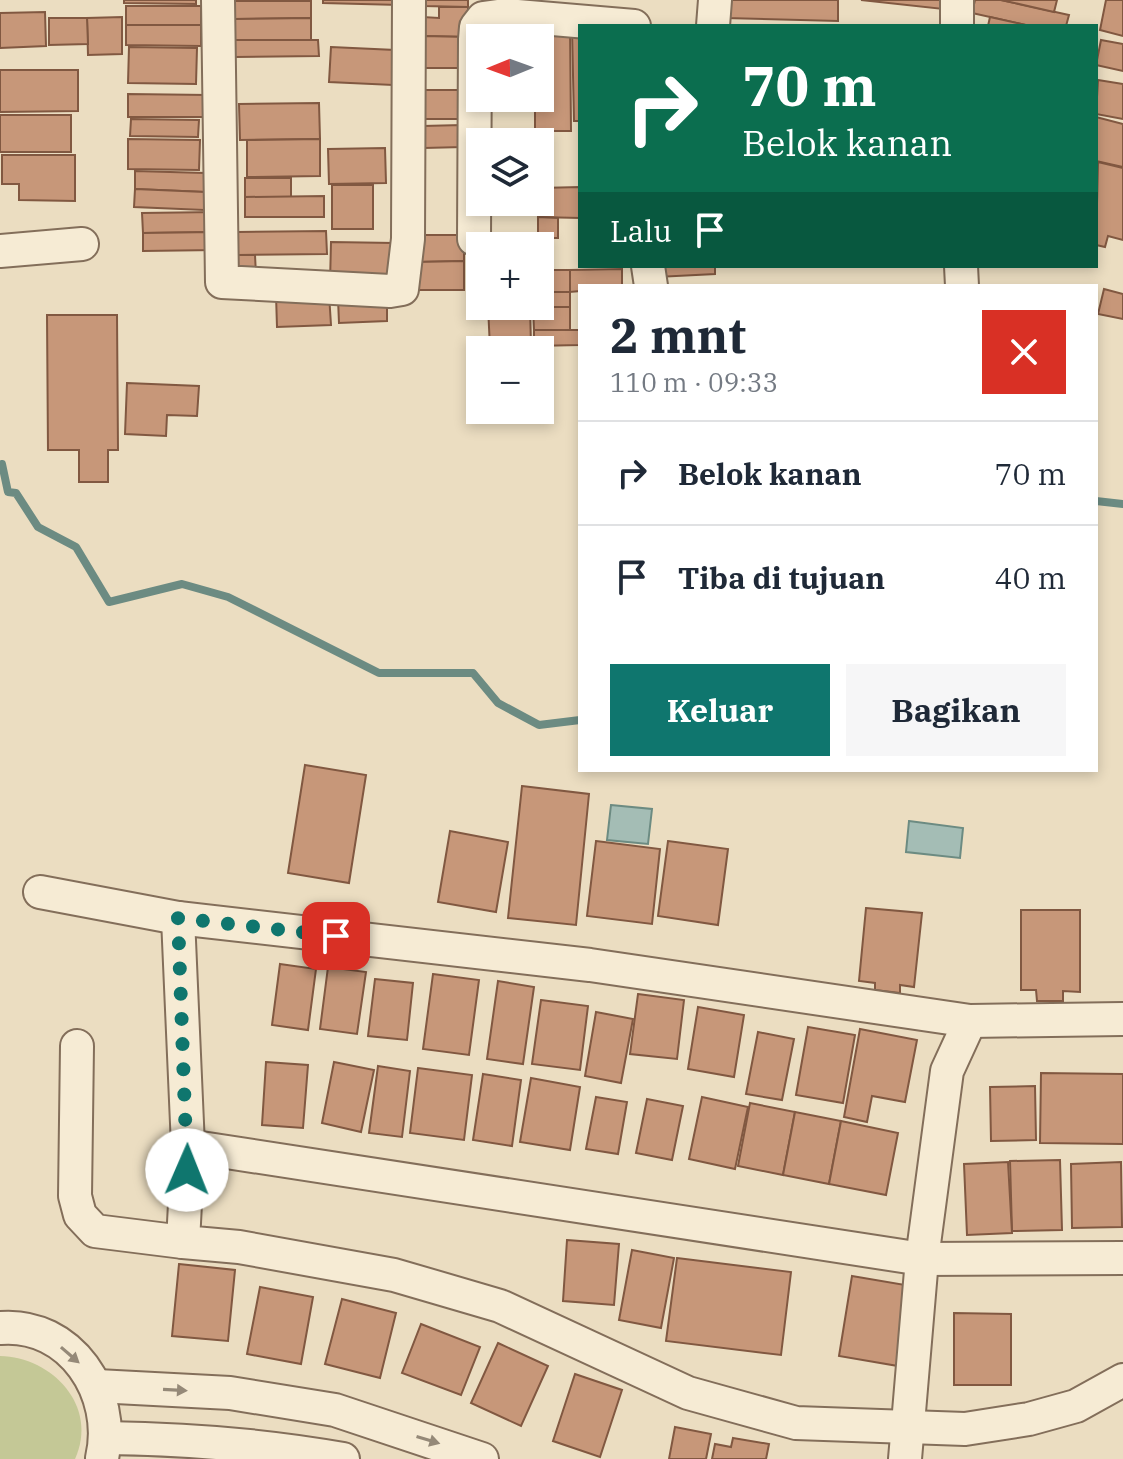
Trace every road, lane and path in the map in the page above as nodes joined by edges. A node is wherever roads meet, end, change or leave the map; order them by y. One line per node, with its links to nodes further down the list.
1 (218, 0): 2 (street)
2 (409, 0)
3 (715, 0): 6 (street)
4 (957, 0): 7 (street)
5 (611, 24): 8 (street)
6 (713, 24)
7 (957, 24)
8 (474, 232)
9 (82, 244): 10 (street)
10 (0, 251)
11 (40, 892): 12 (street)
12 (178, 918): 13 (street); 18 (street)
13 (924, 1013): 15 (street); 17 (street)
14 (1123, 1019): 15 (street)
15 (970, 1021): 17 (street)
16 (77, 1046): 19 (street)
17 (947, 1071): 21 (street)
18 (188, 1146): 19 (street); 21 (street)
19 (183, 1242): 25 (street)
20 (1123, 1258): 21 (street)
21 (922, 1259): 25 (street)
22 (0, 1328): 24 (street, one-way to 24)
23 (1123, 1380): 25 (street)
24 (97, 1386): 26 (street); 28 (street, one-way to 28)
25 (907, 1443)
26 (104, 1449): 27 (street)
27 (343, 1459)
28 (482, 1459)

